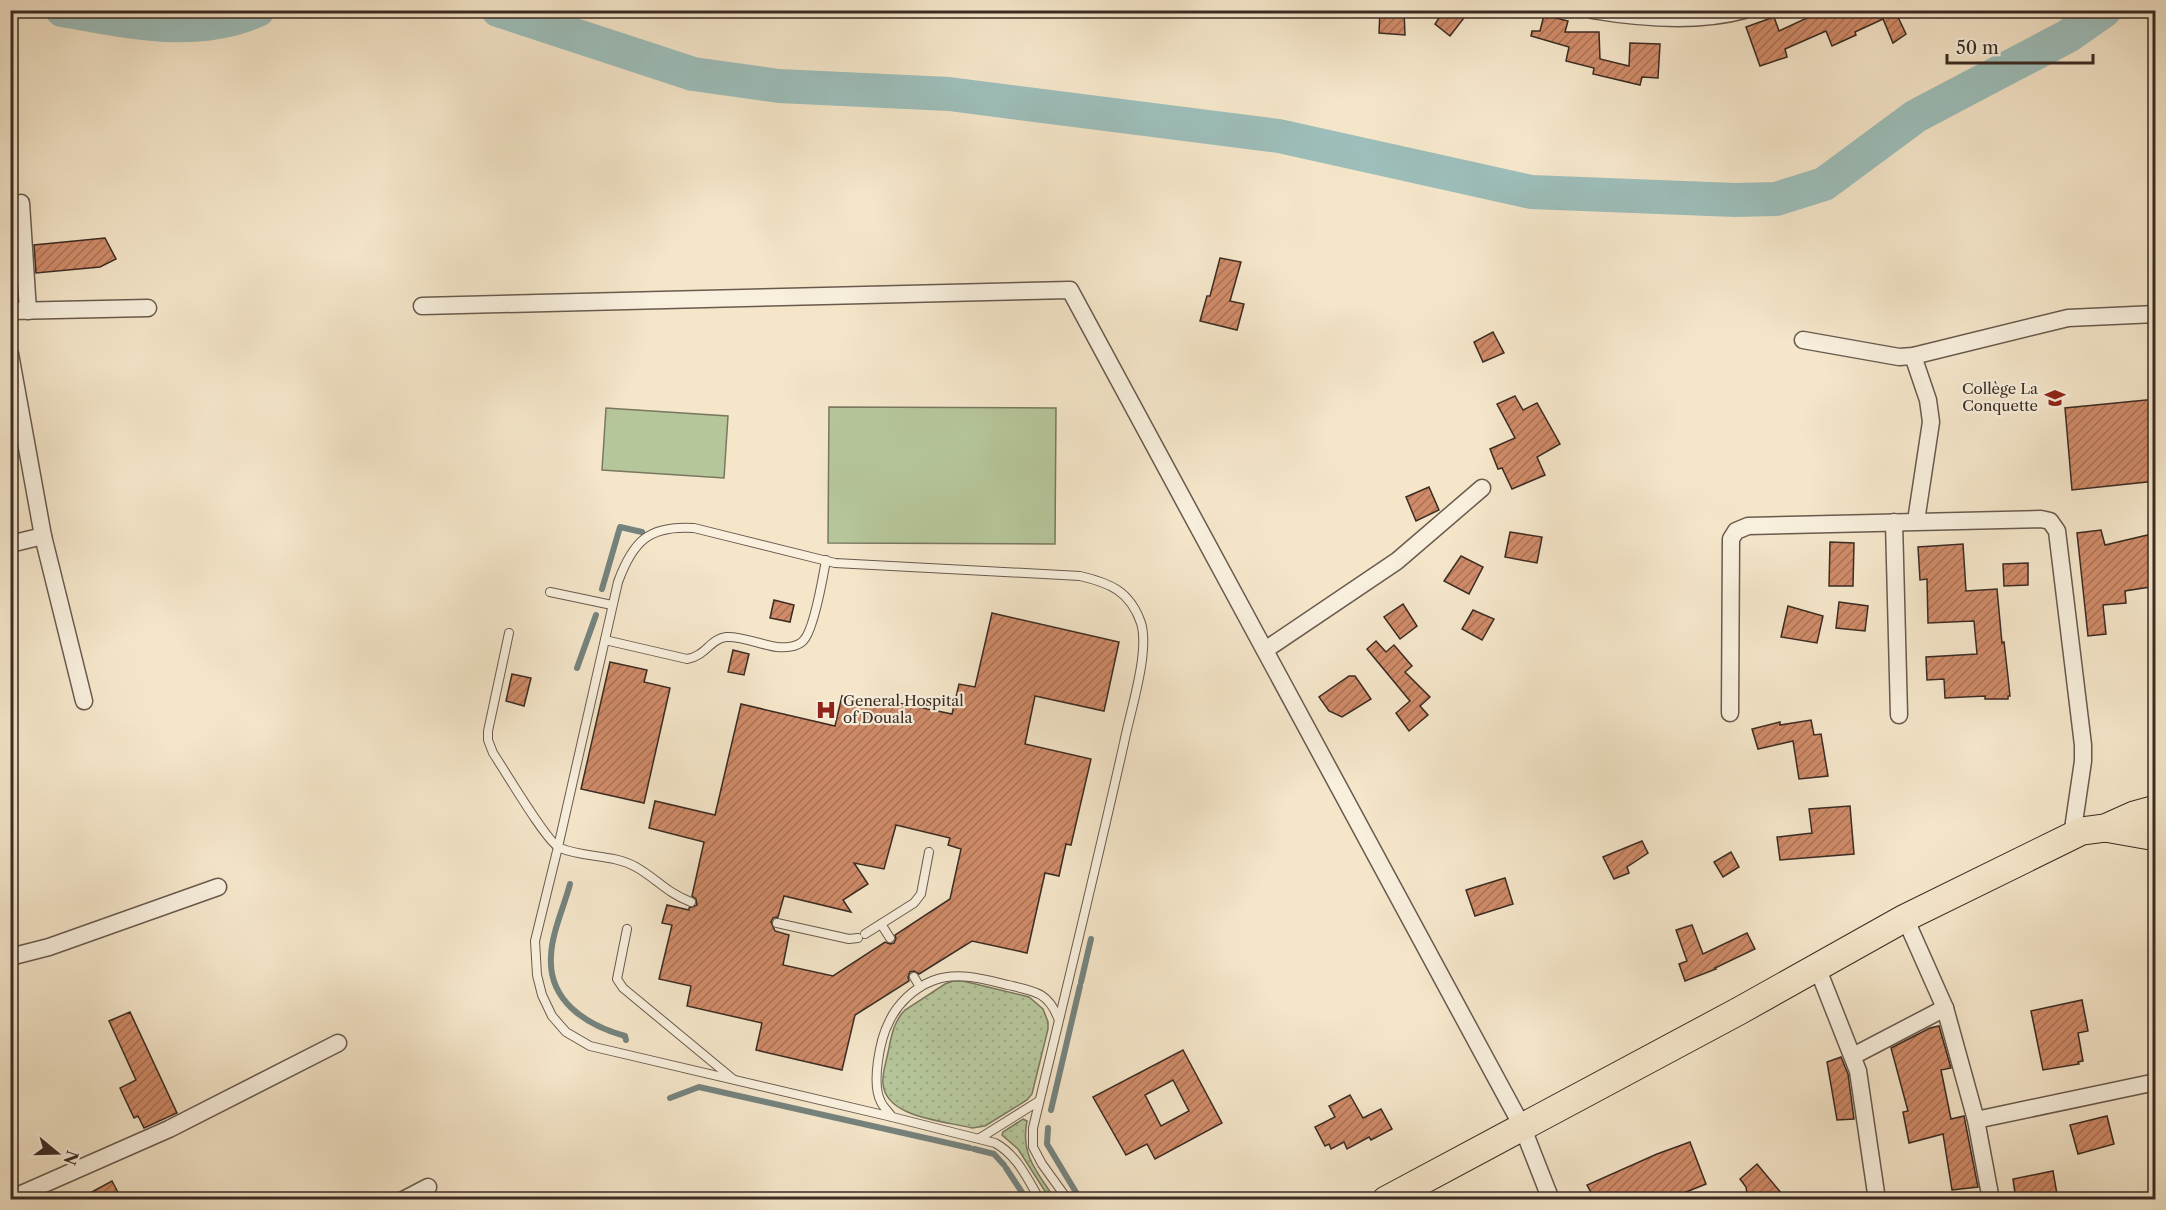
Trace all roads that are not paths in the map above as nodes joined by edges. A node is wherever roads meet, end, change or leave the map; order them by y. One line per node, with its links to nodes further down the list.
1 (1592, 10): 2 (street)
2 (1744, 10)
3 (21, 203): 7 (street)
4 (422, 306): 22 (street)
5 (148, 308): 7 (street)
6 (10, 311): 7 (street)
7 (28, 311)
8 (2156, 314): 11 (street)
9 (1803, 340): 11 (street)
10 (10, 354): 15 (street)
11 (1913, 356): 13 (street)
12 (1482, 488): 22 (street)
13 (1916, 521): 14 (street); 28 (street)
14 (1894, 522): 24 (street); 25 (street)
15 (43, 536): 16 (street); 23 (street)
16 (10, 544)
17 (826, 560): 19 (lane); 21 (lane); 44 (lane)
18 (550, 592): 19 (lane)
19 (612, 605): 21 (lane)
20 (509, 633): 30 (lane)
21 (605, 640): 30 (lane)
22 (1265, 651): 52 (street)
23 (84, 701)
24 (1730, 713)
25 (1899, 715)
26 (2156, 809): 27 (main road)
27 (2105, 828): 28 (main road); 29 (main road)
28 (2072, 836): 34 (main road)
29 (2156, 837)
30 (558, 848): 33 (lane); 47 (lane)
31 (929, 852): 36 (lane)
32 (218, 888): 39 (street)
33 (691, 902)
34 (1905, 918): 40 (main road); 43 (street)
35 (777, 923): 36 (lane)
36 (880, 924): 38 (lane)
37 (627, 929): 47 (lane)
38 (890, 938)
39 (10, 957)
40 (1817, 967): 46 (street); 52 (main road)
41 (914, 977): 42 (lane)
42 (920, 987): 44 (lane); 50 (lane)
43 (1945, 1008): 46 (street); 51 (street)
44 (1059, 1019): 49 (lane)
45 (338, 1043): 56 (street)
46 (1853, 1056): 61 (street)
47 (735, 1081): 50 (lane)
48 (2156, 1082): 51 (street)
49 (1039, 1101): 53 (lane); 59 (lane)
50 (892, 1117): 53 (lane)
51 (1976, 1120): 62 (street)
52 (1522, 1126): 55 (main road); 60 (street)
53 (980, 1137): 58 (lane)
54 (428, 1187): 57 (street)
55 (1396, 1197)
56 (10, 1198)
57 (403, 1200)
58 (1041, 1200)
59 (1068, 1200)
60 (1551, 1200)
61 (1877, 1200)
62 (1990, 1200)

